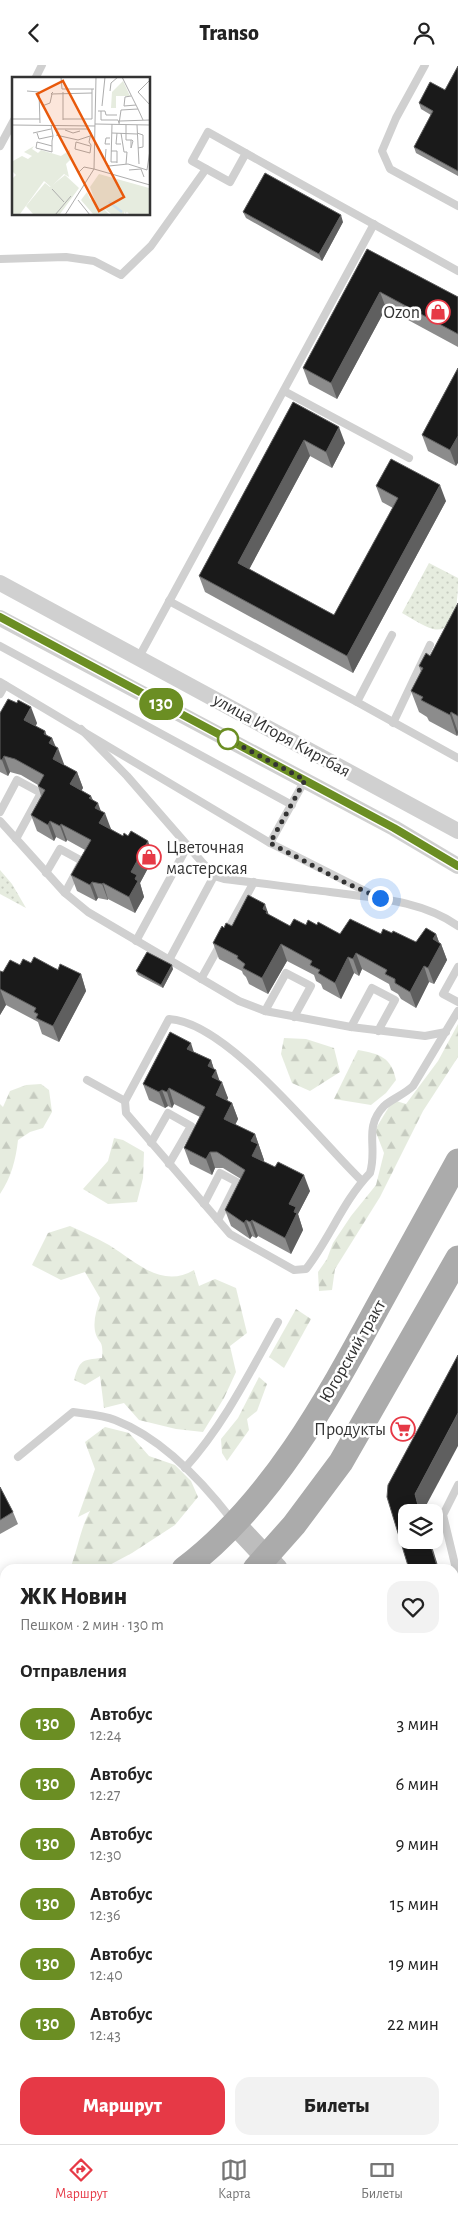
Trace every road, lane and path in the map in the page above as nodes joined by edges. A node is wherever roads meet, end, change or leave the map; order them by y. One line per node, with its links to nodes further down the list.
1 (42, 65): 3 (lane)
2 (424, 65): 8 (lane)
3 (36, 77)
4 (12, 123): 5 (lane)
5 (0, 146)
6 (246, 153): 7 (lane); 7 (lane); 9 (lane)
7 (206, 169): 10 (lane)
8 (458, 207)
9 (374, 224): 11 (lane); 12 (lane)
10 (0, 259)
11 (458, 271)
12 (284, 391): 13 (lane); 15 (lane)
13 (409, 458)
14 (0, 583): 20 (street, улица Игоря Киртбая)
15 (169, 601): 20 (lane); 23 (lane)
16 (0, 617): 29 (street, улица Игоря Киртбая)
17 (392, 635): 23 (lane)
18 (430, 645): 24 (lane)
19 (0, 646): 30 (lane)
20 (139, 657): 33 (street, улица Игоря Киртбая)
21 (2, 684): 22 (lane); 25 (lane)
22 (0, 694)
23 (357, 701): 24 (lane)
24 (393, 723): 26 (lane)
25 (81, 729): 27 (lane); 28 (lane)
26 (458, 759)
27 (140, 766): 28 (lane); 35 (lane)
28 (128, 776): 36 (lane)
29 (305, 780): 30 (lane); 37 (street, улица Игоря Киртбая)
30 (292, 805): 35 (lane)
31 (0, 811): 34 (lane)
32 (0, 821): 34 (lane)
33 (455, 827)
34 (16, 839): 38 (lane)
35 (270, 843): 41 (lane)
36 (187, 847): 39 (lane); 46 (lane)
37 (458, 866)
38 (46, 873): 42 (lane); 42 (lane)
39 (214, 876): 40 (lane); 47 (lane)
40 (254, 882): 43 (lane); 49 (lane)
41 (344, 882): 43 (lane); 44 (lane)
42 (65, 893): 46 (lane)
43 (343, 894): 44 (lane)
44 (380, 898): 45 (lane)
45 (458, 926)
46 (136, 941): 47 (lane)
47 (169, 960): 49 (lane)
48 (458, 967): 50 (lane)
49 (201, 979): 51 (lane)
50 (458, 1002)
51 (265, 1011): 53 (lane); 53 (lane)
52 (458, 1011): 56 (lane)
53 (294, 1017): 54 (lane)
54 (351, 1027): 55 (lane); 55 (lane)
55 (378, 1031): 56 (lane)
56 (446, 1033): 62 (lane)
57 (87, 1080): 58 (lane)
58 (124, 1101): 59 (lane); 62 (lane)
59 (151, 1143): 61 (lane); 61 (lane)
60 (458, 1161): 70 (main road, Югорский тракт)
61 (169, 1164): 63 (lane)
62 (362, 1181): 64 (lane)
63 (204, 1204): 64 (lane); 64 (lane)
64 (218, 1220)
65 (452, 1272): 73 (main road)
66 (278, 1322): 68 (lane)
67 (18, 1457): 68 (lane)
68 (186, 1468): 70 (lane)
69 (458, 1485): 74 (lane)
70 (235, 1524): 71 (main road, Югорский тракт); 72 (main road)
71 (190, 1564)
72 (265, 1564)
73 (267, 1564)
74 (455, 1564)

